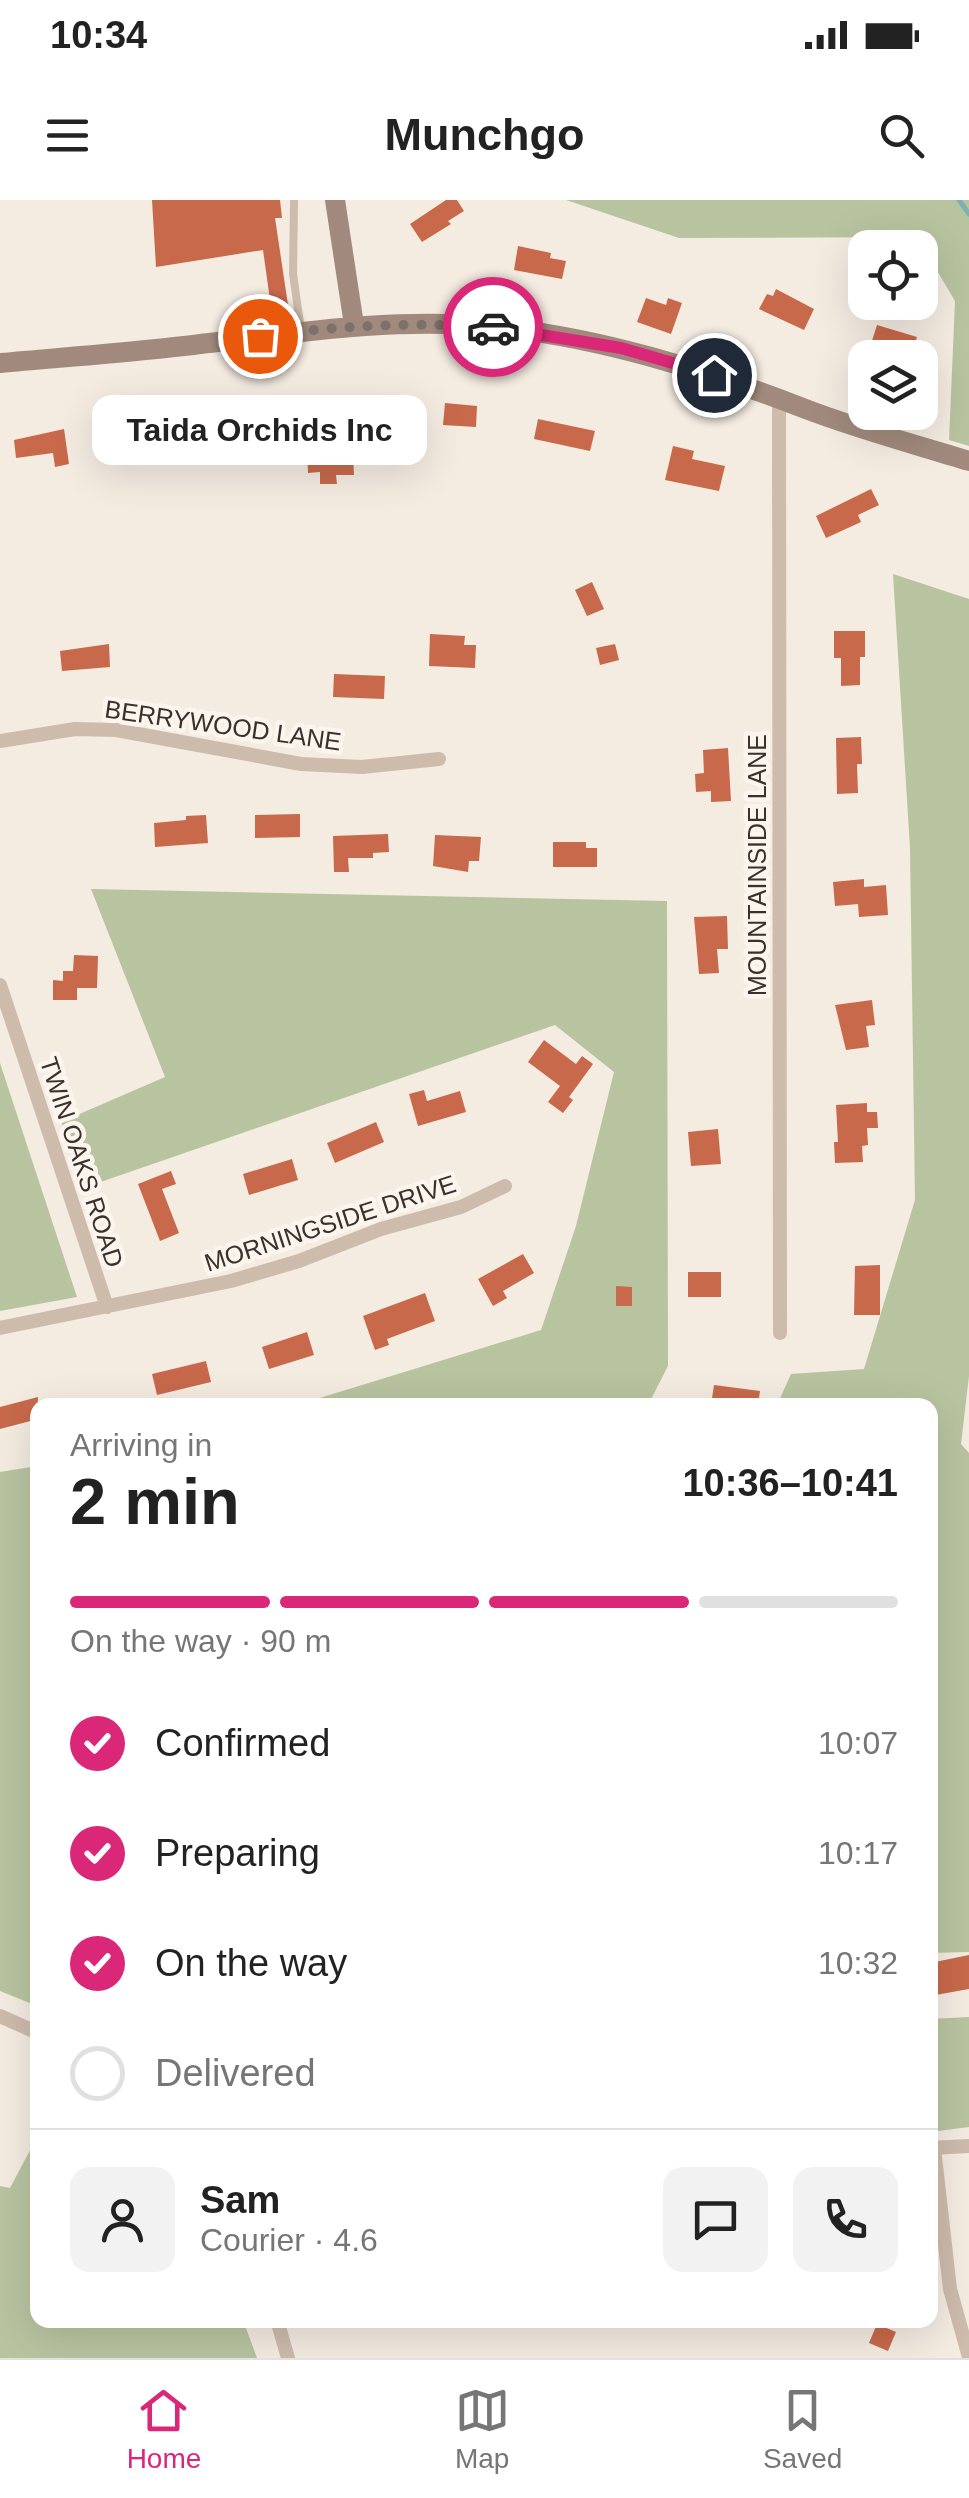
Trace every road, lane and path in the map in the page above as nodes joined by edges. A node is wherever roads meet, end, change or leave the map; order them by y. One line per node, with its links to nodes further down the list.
1 (294, 200): 4 (lane)
2 (335, 200): 3 (street)
3 (354, 325): 4 (street); 6 (street)
4 (300, 330): 5 (street)
5 (0, 363)
6 (778, 398): 7 (street); 14 (street, MOUNTAINSIDE LANE)
7 (969, 462)
8 (0, 740): 9 (street, BERRYWOOD LANE)
9 (439, 759)
10 (0, 986): 12 (street, TWIN OAKS ROAD)
11 (505, 1186): 12 (street, MORNINGSIDE DRIVE)
12 (106, 1308): 13 (street, TWIN OAKS ROAD)
13 (0, 1328)
14 (780, 1333)
15 (0, 2016): 16 (street)
16 (30, 2029)
17 (969, 2146): 18 (street)
18 (938, 2148)
19 (938, 2195): 21 (street)
20 (280, 2328): 22 (street)
21 (969, 2357)
22 (288, 2358)

